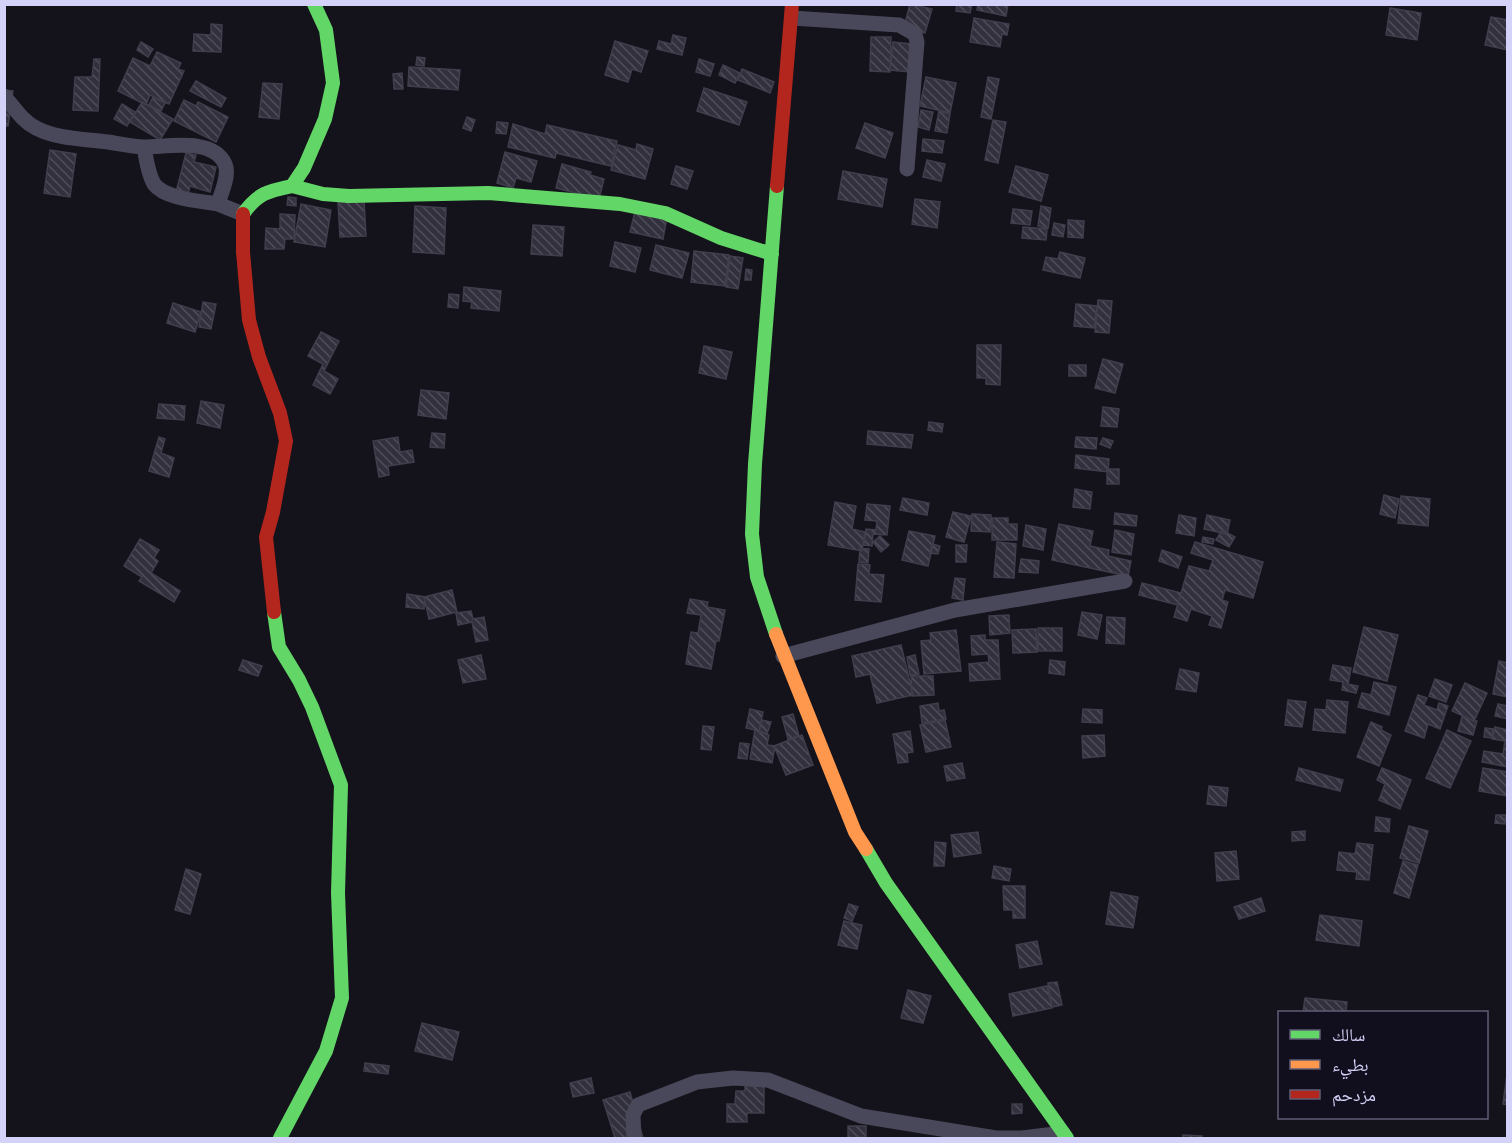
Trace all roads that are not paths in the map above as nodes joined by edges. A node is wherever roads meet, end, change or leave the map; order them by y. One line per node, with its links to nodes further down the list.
1 (314, 4): 6 (street)
2 (792, 11): 5 (street); 9 (street)
3 (4, 96): 4 (street)
4 (144, 147): 7 (street); 7 (street)
5 (907, 169)
6 (292, 186): 8 (street); 9 (street)
7 (218, 204): 8 (street)
8 (243, 214): 13 (street)
9 (772, 254): 11 (street)
10 (1125, 581): 11 (street)
11 (783, 656): 12 (street)
12 (1065, 1136): 14 (street)
13 (280, 1138)
14 (634, 1138)

